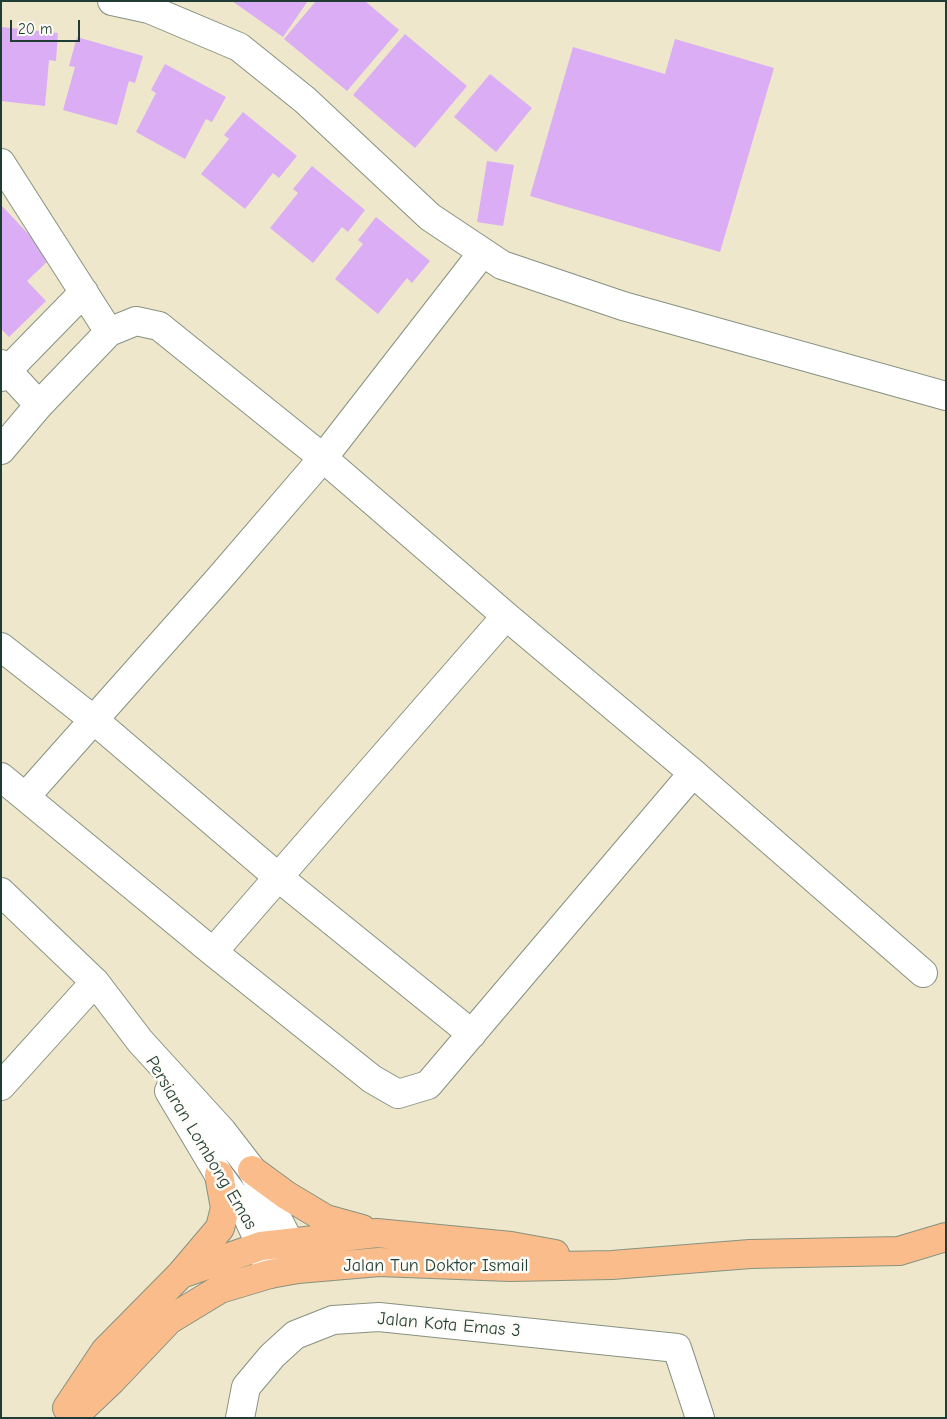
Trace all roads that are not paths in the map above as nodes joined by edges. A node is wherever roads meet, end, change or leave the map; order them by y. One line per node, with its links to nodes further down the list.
1 (112, 1): 3 (street)
2 (1, 162): 4 (street)
3 (483, 252): 7 (street); 10 (street)
4 (84, 292): 5 (street); 6 (street)
5 (109, 332): 8 (street); 10 (street)
6 (3, 370): 8 (street)
7 (946, 396)
8 (39, 404): 9 (street)
9 (1, 450)
10 (323, 458): 11 (street); 13 (street)
11 (506, 616): 14 (street); 17 (street)
12 (1, 647): 13 (street)
13 (94, 720): 16 (street); 17 (street)
14 (693, 773): 20 (street); 22 (street)
15 (1, 777): 16 (street)
16 (26, 796): 19 (street)
17 (278, 877): 19 (street); 22 (street)
18 (1, 892): 21 (street, Persiaran Lombong Emas)
19 (213, 952): 22 (street)
20 (923, 973)
21 (95, 982): 23 (street, Persiaran Lombong Emas); 24 (street)
22 (472, 1034)
23 (140, 1041): 25 (street, Persiaran Lombong Emas); 26 (street, Persiaran Lombong Emas)
24 (1, 1086)
25 (252, 1170): 27 (highway); 29 (street, Persiaran Lombong Emas)
26 (220, 1175): 30 (street, Persiaran Lombong Emas); 35 (highway)
27 (377, 1233): 29 (highway, Jalan Tun Doktor Ismail); 33 (highway, Jalan Tun Doktor Ismail)
28 (946, 1237): 31 (highway, Jalan Tun Doktor Ismail)
29 (290, 1243): 30 (highway, Jalan Tun Doktor Ismail); 34 (street, Persiaran Lombong Emas)
30 (260, 1246): 35 (highway, Jalan Tun Doktor Ismail); 36 (street, Persiaran Lombong Emas)
31 (899, 1251): 32 (highway); 33 (highway, Jalan Tun Doktor Ismail)
32 (946, 1255)
33 (612, 1265): 34 (highway, Jalan Tun Doktor Ismail)
34 (298, 1269): 36 (highway, Jalan Tun Doktor Ismail)
35 (181, 1274): 37 (highway, Jalan Tun Doktor Ismail)
36 (270, 1274): 38 (highway, Jalan Tun Doktor Ismail)
37 (61, 1418)
38 (72, 1418)
39 (240, 1418): 40 (street, Jalan Kota Emas 3)
40 (700, 1418)

